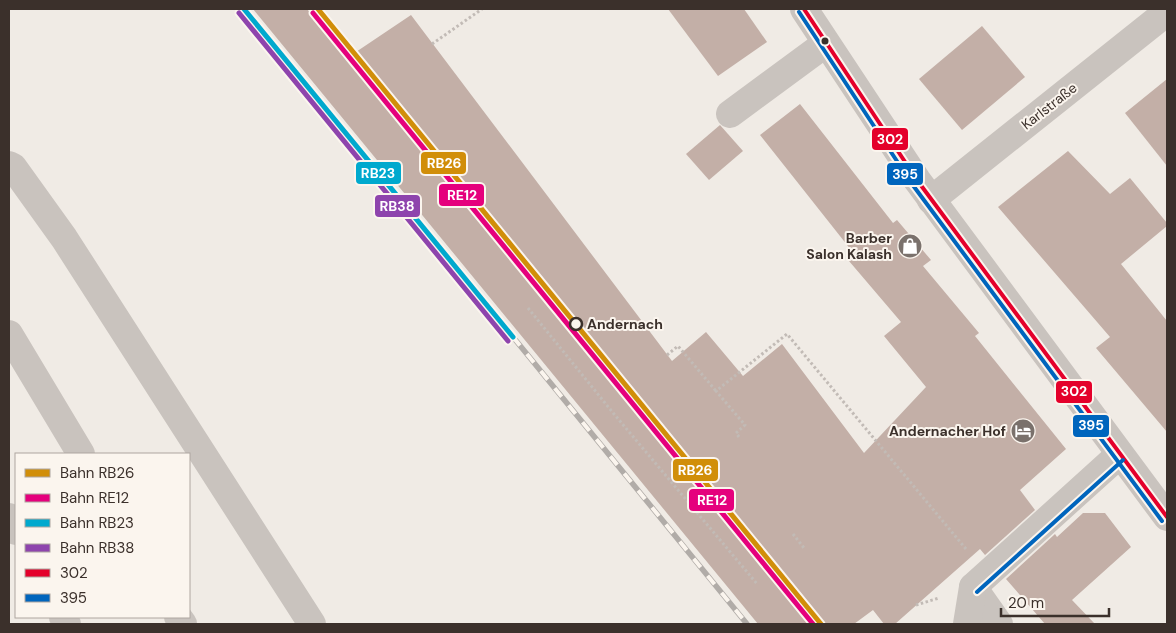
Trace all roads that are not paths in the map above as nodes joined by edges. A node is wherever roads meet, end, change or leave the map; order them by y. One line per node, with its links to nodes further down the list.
1 (804, 9): 3 (street)
2 (1166, 16): 6 (street, Karlstraße)
3 (826, 44): 4 (street); 6 (street)
4 (730, 114)
5 (9, 165): 14 (street)
6 (931, 200): 9 (street)
7 (9, 334): 8 (street)
8 (80, 453)
9 (1119, 455): 10 (street); 13 (street)
10 (1167, 517)
11 (9, 518): 12 (street)
12 (15, 529)
13 (980, 581): 15 (street); 16 (street)
14 (312, 624)
15 (967, 624)
16 (999, 624)

